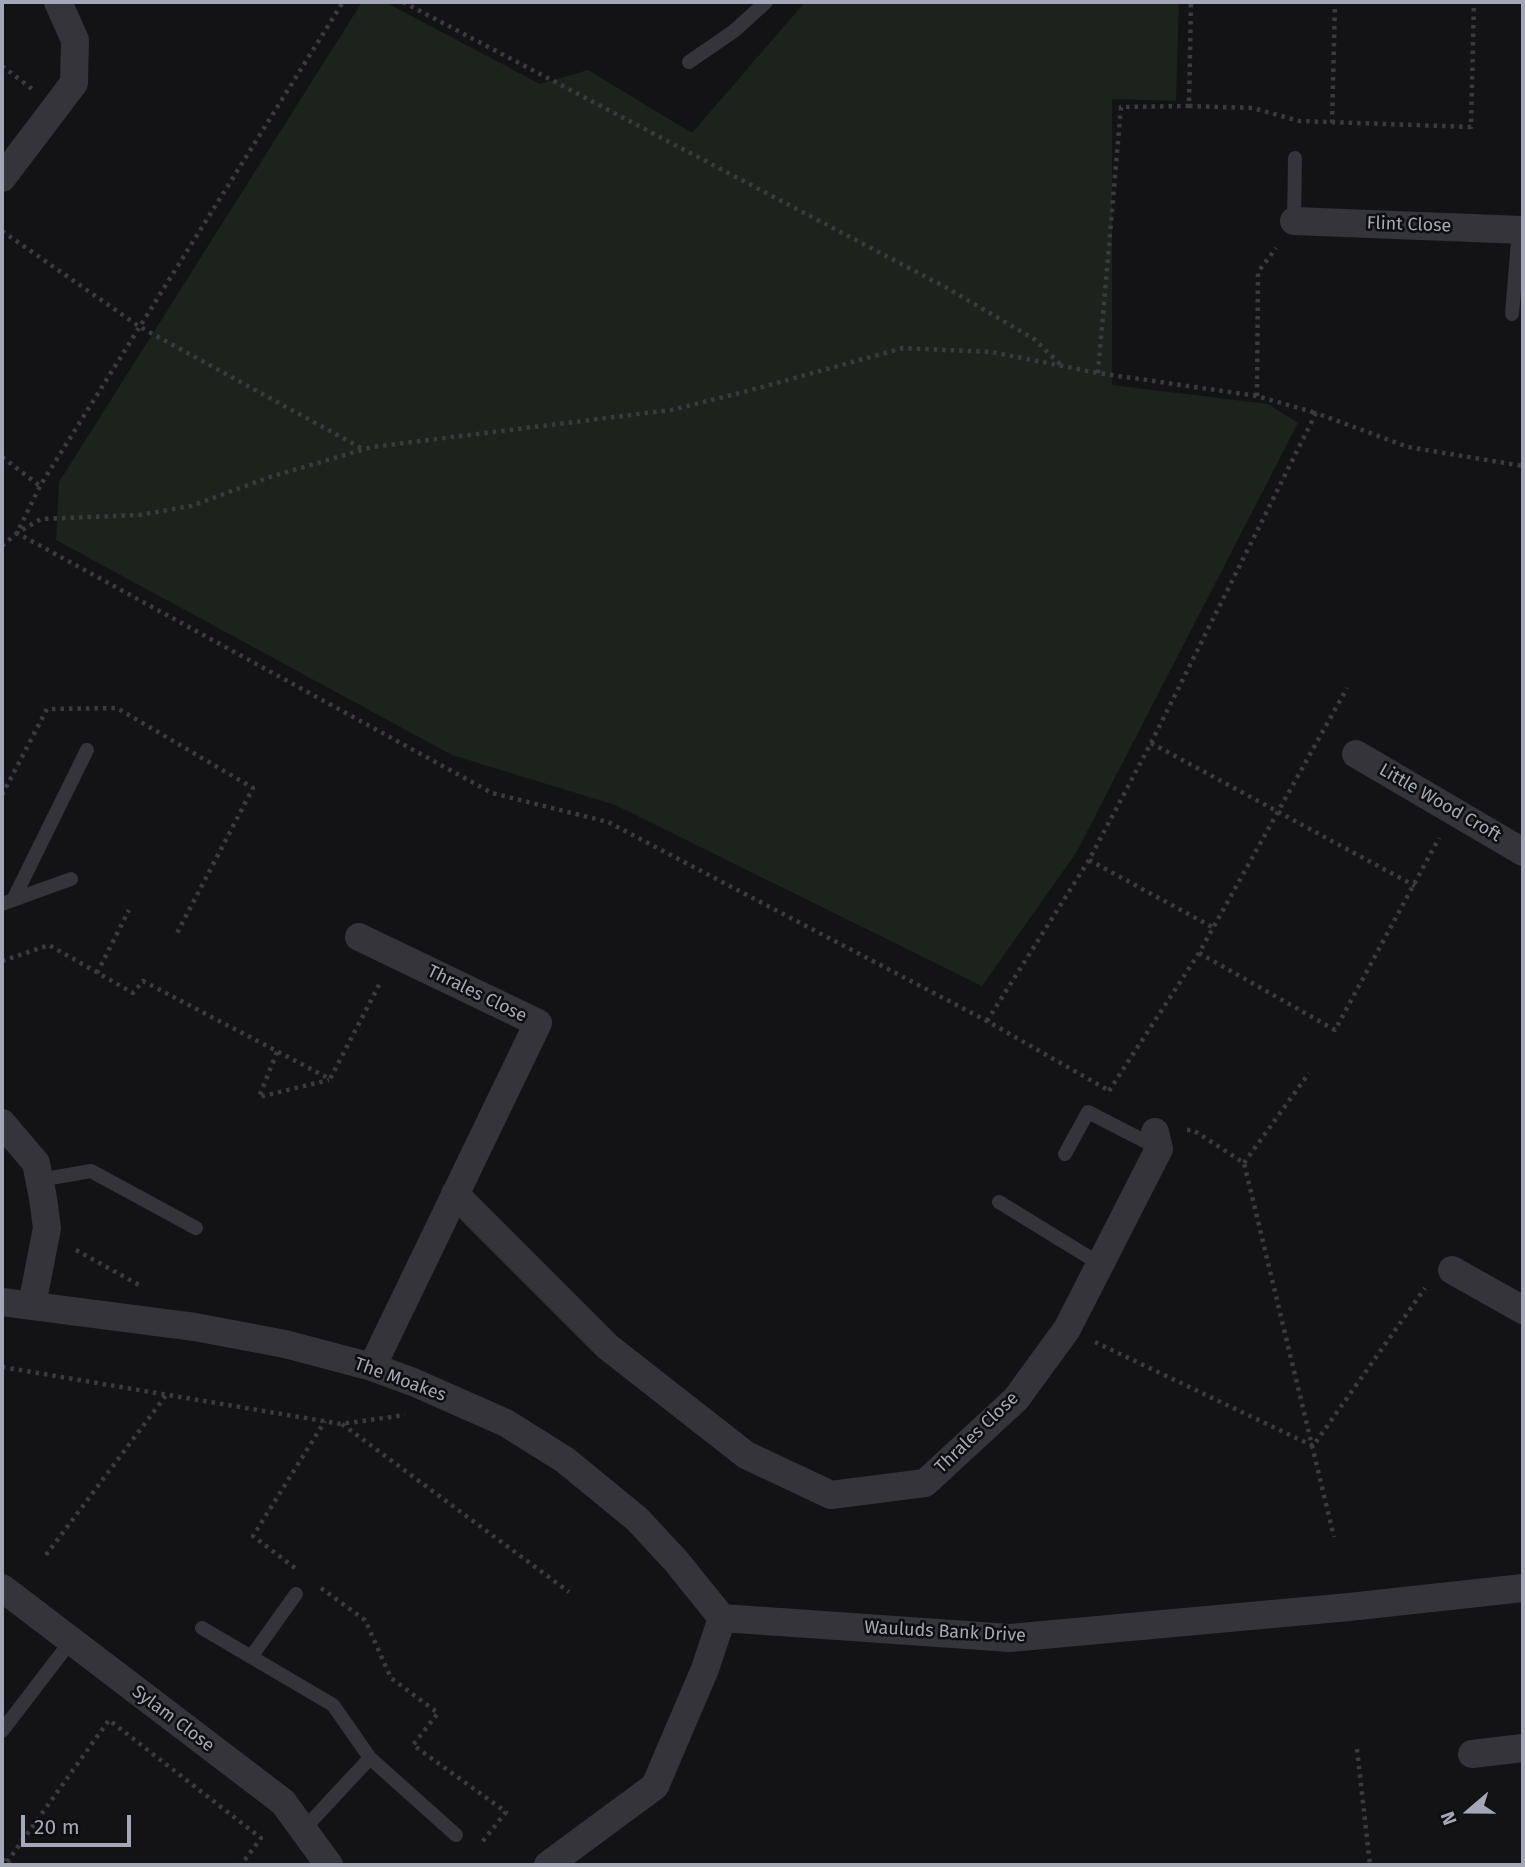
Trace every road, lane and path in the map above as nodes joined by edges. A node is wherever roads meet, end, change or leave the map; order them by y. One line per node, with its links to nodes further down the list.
1 (58, 2): 12 (street)
2 (344, 2): 17 (path)
3 (403, 2): 18 (path)
4 (766, 2): 8 (lane)
5 (1191, 2): 9 (path)
6 (1335, 2): 10 (path)
7 (1474, 2): 10 (path)
8 (689, 62)
9 (1189, 106): 10 (path); 19 (path)
10 (1332, 123)
11 (1295, 158): 13 (lane)
12 (2, 178)
13 (1294, 221): 14 (street, Flint Close); 20 (path)
14 (1521, 230): 16 (lane)
15 (2, 231): 17 (path)
16 (1512, 314)
17 (140, 327): 22 (path); 25 (path)
18 (1063, 366): 19 (path); 22 (path)
19 (1098, 373): 20 (path)
20 (1257, 396): 21 (path)
21 (1316, 412): 24 (path); 29 (path)
22 (364, 450): 26 (path)
23 (2, 457): 25 (path)
24 (1523, 466)
25 (40, 486): 26 (path)
26 (17, 533): 27 (path); 48 (path)
27 (2, 546)
28 (1347, 688): 33 (path)
29 (1151, 743): 33 (path); 36 (path)
30 (87, 750): 39 (lane)
31 (1356, 754): 34 (street, Little Wood Croft)
32 (2, 795): 42 (path)
33 (1279, 811): 38 (path); 41 (path)
34 (1454, 811): 35 (street, Little Wood Croft); 38 (path)
35 (1523, 852)
36 (1089, 860): 41 (path); 48 (path)
37 (71, 879): 39 (lane)
38 (1415, 886): 44 (path)
39 (7, 902)
40 (129, 910): 47 (path)
41 (1214, 928): 44 (path)
42 (176, 935)
43 (359, 937): 45 (street, Thrales Close)
44 (1199, 953): 52 (path)
45 (395, 954): 51 (path); 59 (street, Thrales Close)
46 (2, 961): 47 (path)
47 (97, 973): 49 (path)
48 (987, 1021): 52 (path)
49 (277, 1052): 51 (path); 51 (path)
50 (1309, 1073): 57 (path)
51 (330, 1079)
52 (1109, 1091): 53 (path)
53 (1120, 1097)
54 (2, 1124): 58 (street)
55 (1157, 1140): 56 (lane); 57 (path); 63 (street, Thrales Close)
56 (1065, 1154)
57 (1244, 1163): 76 (path)
58 (39, 1180): 61 (lane); 62 (street)
59 (455, 1194): 69 (street, Thrales Close); 71 (street, Thrales Close)
60 (999, 1202): 63 (lane)
61 (196, 1228)
62 (44, 1243): 67 (street); 68 (path)
63 (1101, 1264): 69 (street, Thrales Close)
64 (1452, 1270): 66 (street); 76 (path)
65 (2, 1302): 67 (street, The Moakes)
66 (1521, 1304)
67 (32, 1305): 68 (street, The Moakes)
68 (153, 1322): 71 (street, The Moakes)
69 (1067, 1329): 76 (path)
70 (2, 1367): 73 (path)
71 (372, 1367): 72 (street, The Moakes)
72 (426, 1388): 75 (path); 85 (street, The Moakes)
73 (167, 1394): 74 (path); 78 (path)
74 (325, 1421): 75 (path); 79 (path)
75 (341, 1424): 83 (path)
76 (1313, 1446): 77 (path)
77 (1334, 1537)
78 (46, 1555)
79 (304, 1575)
80 (314, 1582): 96 (path)
81 (2, 1588): 87 (street, Sylam Close)
82 (1523, 1588): 85 (street, Wauluds Bank Drive)
83 (569, 1592)
84 (296, 1594): 88 (lane)
85 (722, 1618): 100 (street)
86 (202, 1628): 88 (lane)
87 (71, 1641): 89 (lane); 94 (street, Sylam Close)
88 (251, 1657): 93 (lane)
89 (2, 1731)
90 (1523, 1748): 92 (street)
91 (1357, 1749): 101 (path)
92 (1472, 1754)
93 (370, 1758): 94 (lane); 95 (lane)
94 (303, 1830): 99 (street, Sylam Close)
95 (456, 1835)
96 (480, 1844)
97 (6, 1862): 98 (path)
98 (241, 1865)
99 (329, 1865)
100 (548, 1865)
101 (1370, 1865)

